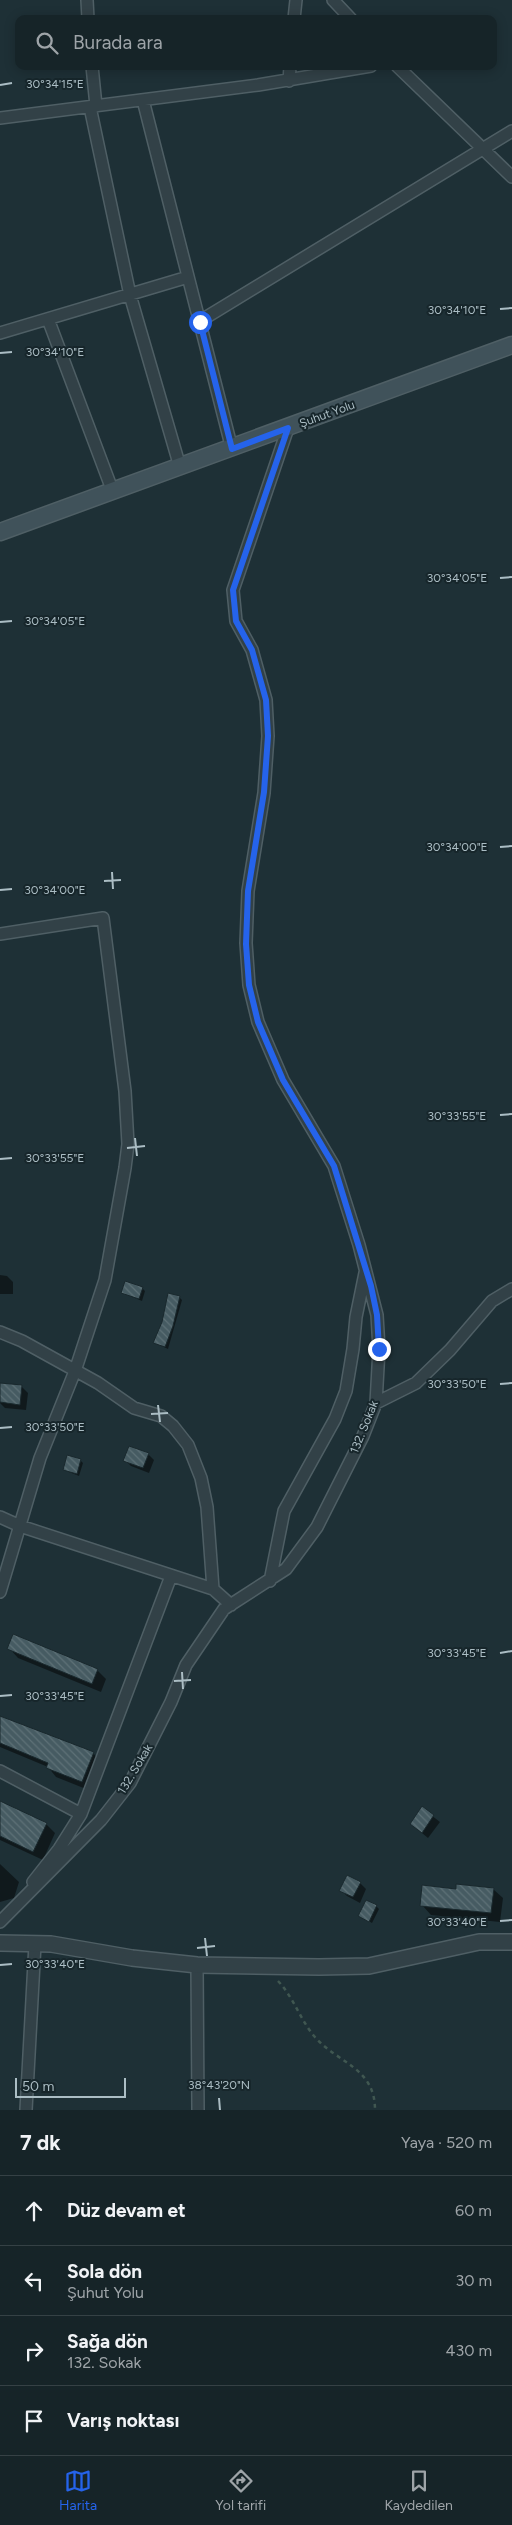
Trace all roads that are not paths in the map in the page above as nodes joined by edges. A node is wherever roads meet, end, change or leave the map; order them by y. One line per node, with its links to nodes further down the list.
1 (87, 0): 4 (street)
2 (296, 0): 5 (street)
3 (333, 0): 6 (street)
4 (88, 15)
5 (294, 15)
6 (347, 15)
7 (92, 70): 13 (street)
8 (290, 70): 11 (street)
9 (349, 70): 11 (street)
10 (401, 70): 16 (street)
11 (289, 81): 12 (street)
12 (143, 100): 13 (street); 18 (street)
13 (93, 106): 14 (street); 19 (street)
14 (0, 118)
15 (512, 131): 16 (street)
16 (482, 148): 17 (street); 21 (street)
17 (512, 177)
18 (188, 277): 19 (street); 21 (street)
19 (130, 295): 20 (street); 26 (street)
20 (48, 319): 22 (street); 27 (street)
21 (200, 322): 25 (street)
22 (0, 333)
23 (512, 345): 24 (main road, Şuhut Yolu)
24 (288, 428): 25 (main road, Şuhut Yolu); 30 (street, 132. Sokak)
25 (232, 449): 26 (main road, Şuhut Yolu)
26 (180, 467): 27 (main road, Şuhut Yolu)
27 (113, 492): 28 (main road, Şuhut Yolu)
28 (0, 532)
29 (0, 934): 33 (street)
30 (365, 1265): 34 (street, 132. Sokak); 38 (street)
31 (512, 1289): 34 (street)
32 (0, 1332): 33 (street)
33 (75, 1371): 36 (street); 39 (street)
34 (376, 1403): 38 (street, 132. Sokak)
35 (0, 1517): 36 (street)
36 (20, 1526): 37 (street); 40 (street)
37 (171, 1576): 39 (street); 43 (street)
38 (270, 1581): 41 (street, 132. Sokak)
39 (213, 1589): 41 (street)
40 (0, 1592)
41 (231, 1605): 44 (street, 132. Sokak)
42 (0, 1771): 43 (street)
43 (82, 1814): 44 (street)
44 (4, 1918)
45 (512, 1942): 48 (street)
46 (0, 1943): 47 (street)
47 (35, 1944): 48 (street); 49 (street)
48 (197, 1965): 50 (street)
49 (26, 2110)
50 (198, 2110)

